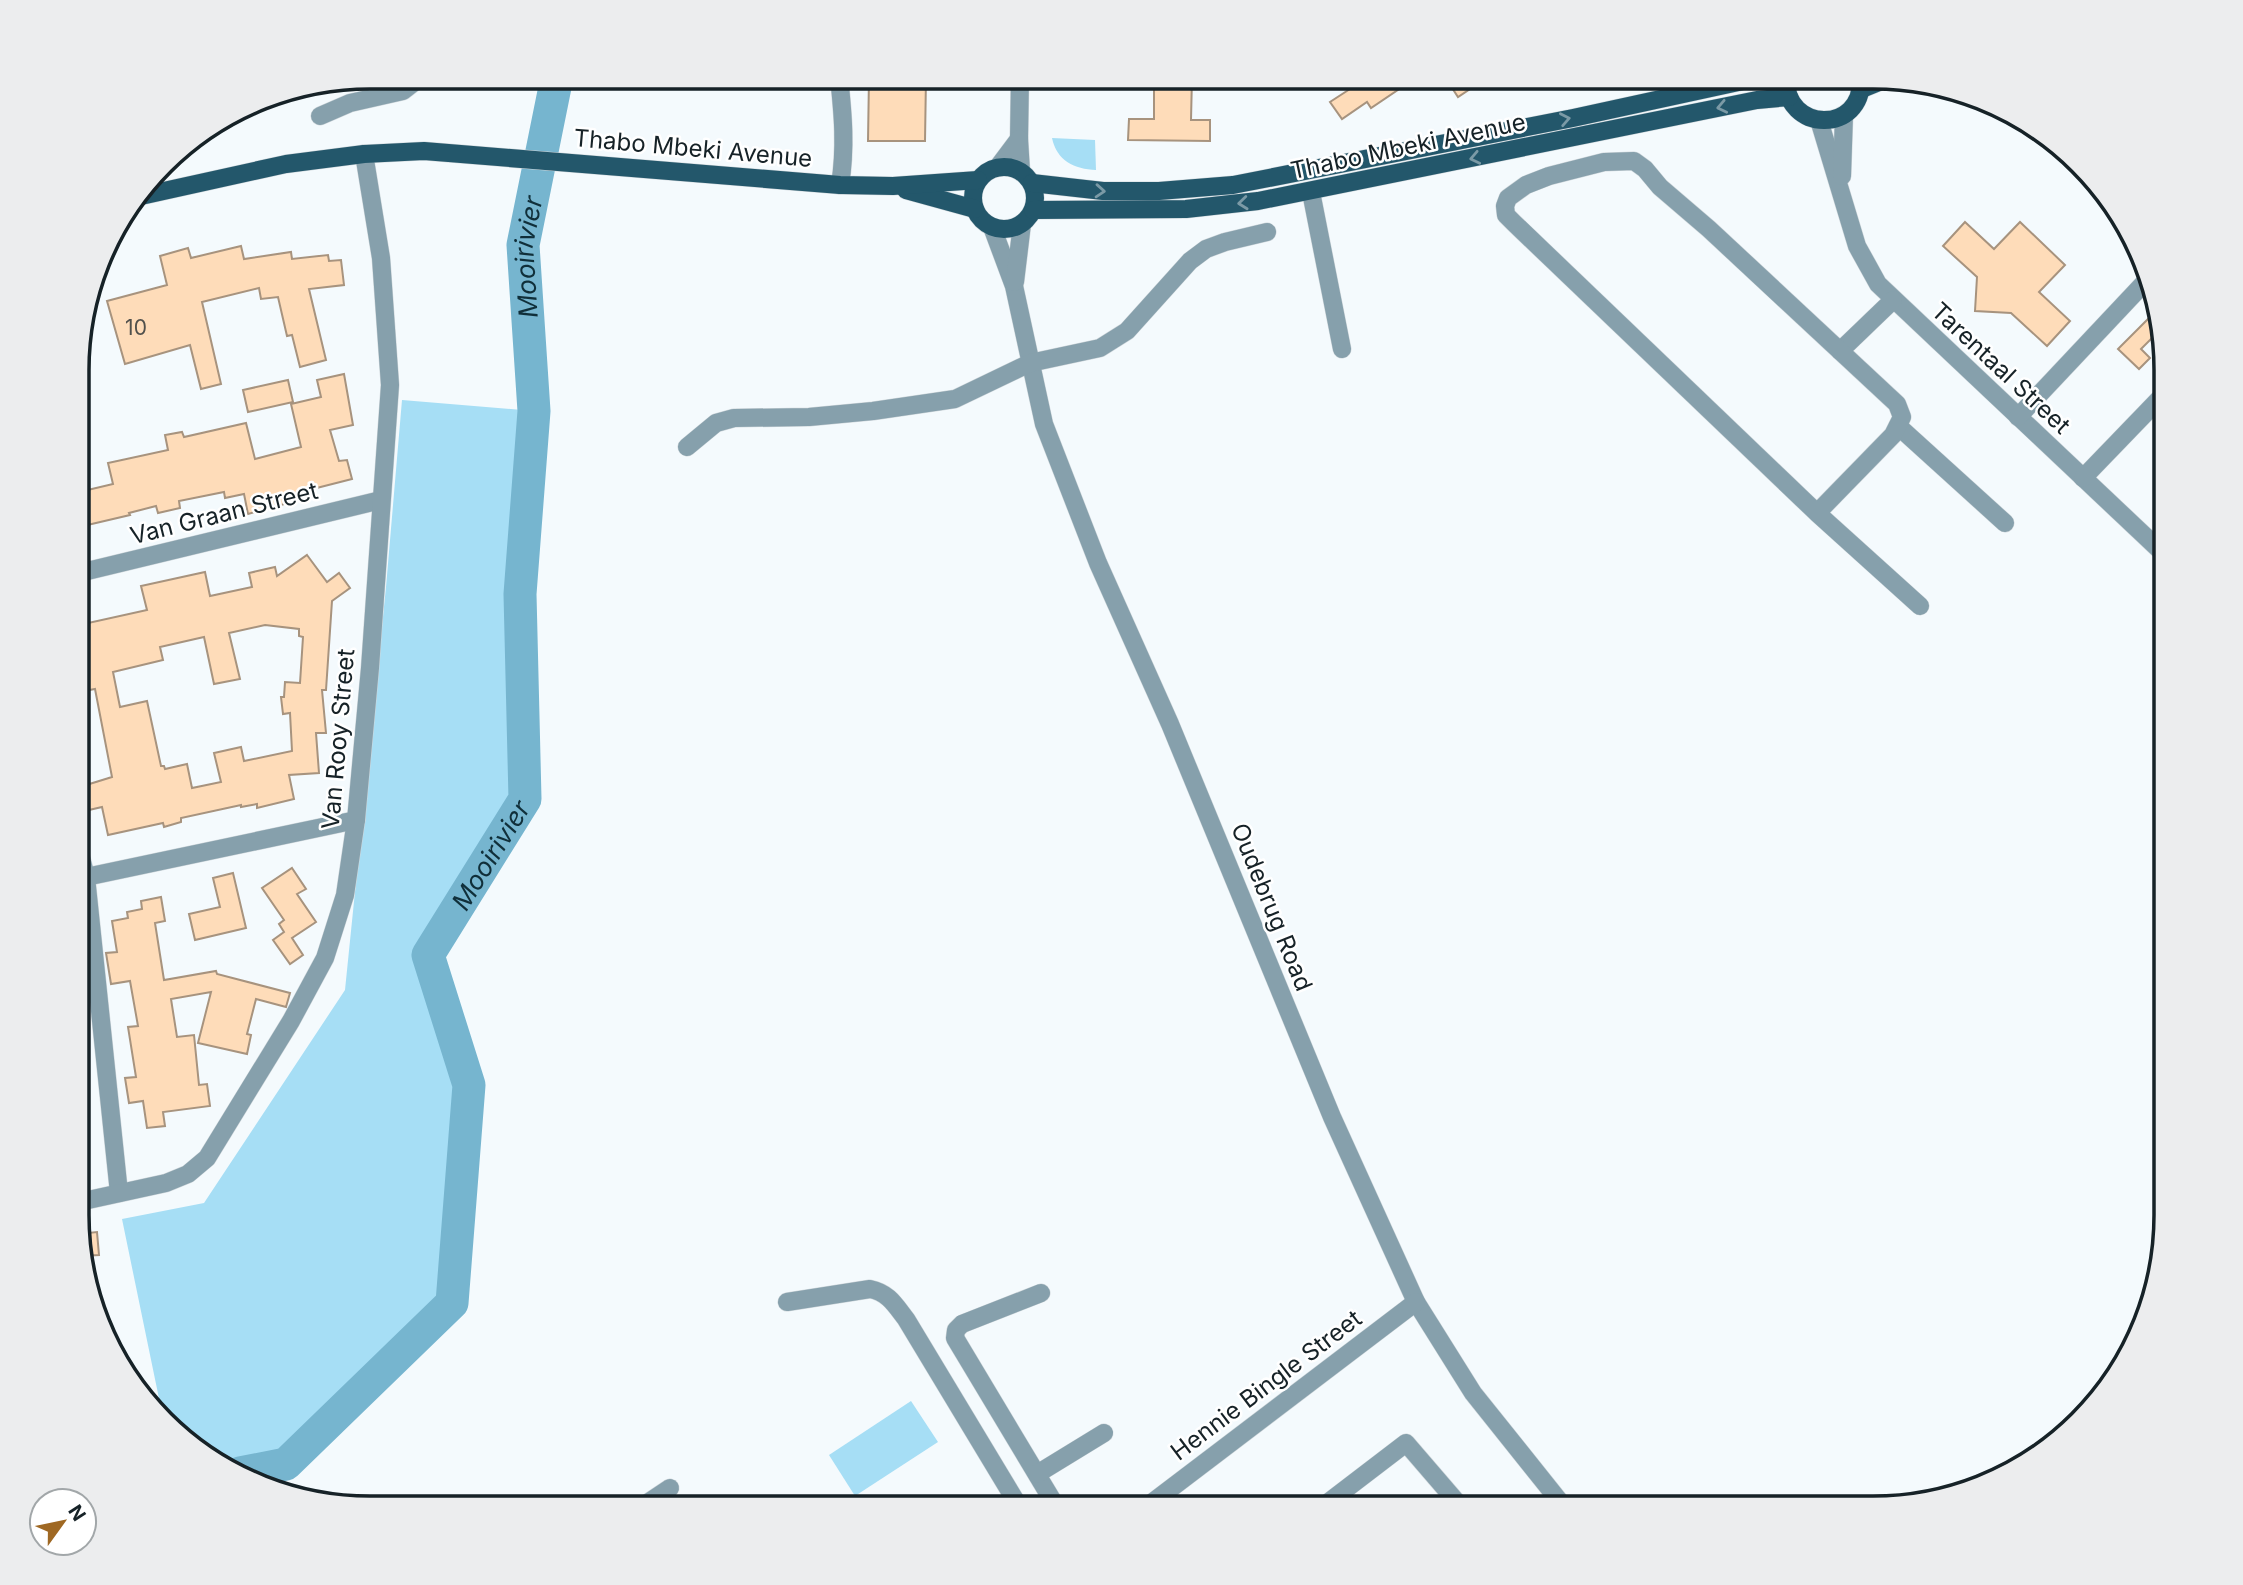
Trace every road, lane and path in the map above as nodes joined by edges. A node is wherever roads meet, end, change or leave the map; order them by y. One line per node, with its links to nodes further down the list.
1 (406, 89): 9 (street)
2 (839, 89): 16 (street)
3 (1020, 89): 11 (street)
4 (1706, 89): 14 (main road, Thabo Mbeki Avenue, one-way to 4)
5 (1786, 89): 7 (main road)
6 (1861, 89): 8 (main road)
7 (1789, 97): 10 (main road); 20 (main road, Thabo Mbeki Avenue, one-way to 20)
8 (1844, 115): 10 (main road); 18 (street, Tarentaal Street)
9 (320, 116)
10 (1819, 120): 18 (street, Tarentaal Street)
11 (1019, 139): 13 (street); 14 (street)
12 (364, 154): 16 (main road, Thabo Mbeki Avenue); 19 (main road, Thabo Mbeki Avenue); 36 (street, Van Rooy Street)
13 (998, 167): 14 (main road); 15 (main road)
14 (1026, 177): 22 (main road)
15 (978, 180): 17 (main road, Thabo Mbeki Avenue); 21 (main road)
16 (840, 185): 17 (main road, Thabo Mbeki Avenue)
17 (893, 186): 21 (main road, Thabo Mbeki Avenue)
18 (1842, 190): 27 (street, Tarentaal Street)
19 (153, 192)
20 (1311, 192): 22 (main road, Thabo Mbeki Avenue, one-way to 22); 28 (street)
21 (975, 209): 23 (main road)
22 (1027, 217): 23 (main road); 25 (street, Oudebrug Road)
23 (992, 227): 25 (street, Oudebrug Road)
24 (1268, 232): 30 (street)
25 (1014, 286): 30 (street, Oudebrug Road)
26 (2141, 286): 32 (street)
27 (1893, 300): 29 (street); 32 (street, Tarentaal Street)
28 (1342, 349)
29 (1840, 351): 33 (street); 37 (street)
30 (1030, 363): 34 (street); 49 (street, Oudebrug Road)
31 (2154, 404): 35 (street)
32 (2018, 417): 35 (street, Tarentaal Street)
33 (1898, 426): 37 (street); 38 (street)
34 (687, 447)
35 (2083, 478): 39 (street, Tarentaal Street)
36 (381, 500): 40 (street, Van Graan Street); 42 (street, Van Rooy Street)
37 (1817, 513): 41 (street)
38 (2004, 523)
39 (2154, 545)
40 (89, 571)
41 (1920, 606)
42 (356, 820): 43 (street); 45 (street, Van Rooy Street)
43 (89, 876)
44 (89, 906): 45 (street)
45 (119, 1193): 46 (street, Van Rooy Street)
46 (89, 1200)
47 (1041, 1293): 51 (street)
48 (787, 1302): 54 (street)
49 (1416, 1302): 56 (street, Hennie Bingle Street); 59 (street, Oudebrug Road)
50 (1104, 1433): 51 (street)
51 (1037, 1474): 55 (street)
52 (670, 1488): 53 (street)
53 (657, 1496)
54 (1013, 1496)
55 (1050, 1496)
56 (1160, 1496)
57 (1337, 1496): 58 (street)
58 (1452, 1496)
59 (1553, 1496)

